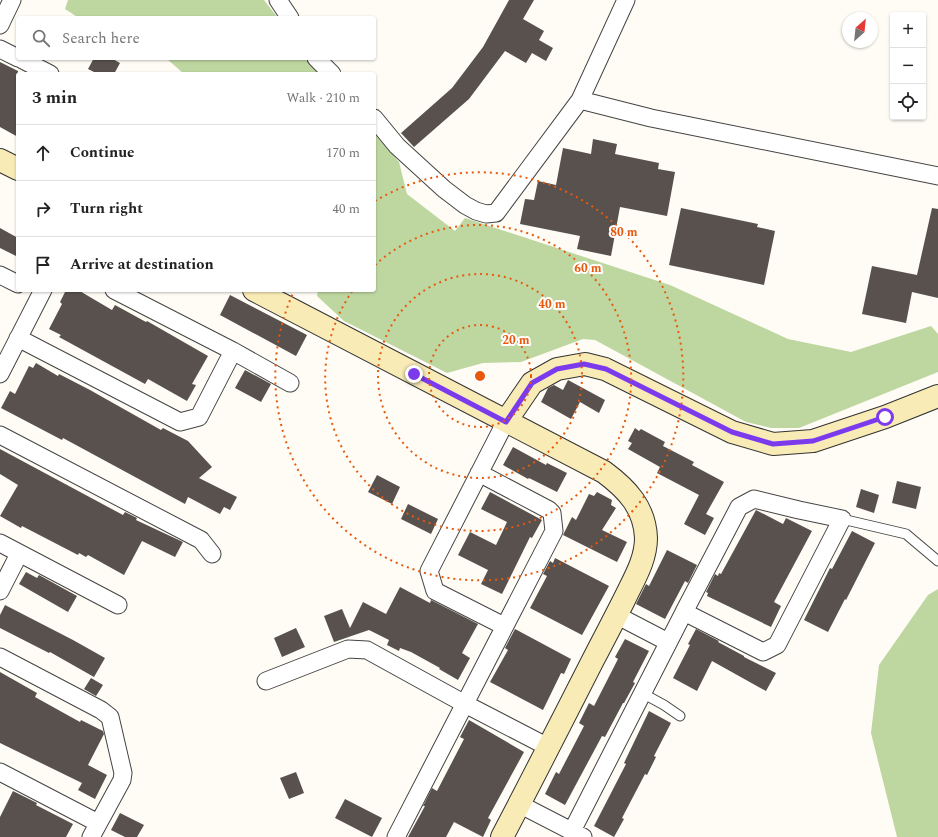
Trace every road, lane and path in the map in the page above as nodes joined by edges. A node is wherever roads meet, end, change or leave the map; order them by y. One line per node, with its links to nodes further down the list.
1 (12, 0): 5 (street)
2 (278, 0): 4 (street)
3 (626, 0): 12 (street)
4 (289, 16)
5 (0, 25)
6 (0, 49): 7 (street)
7 (16, 57)
8 (22, 60): 10 (street)
9 (318, 60): 11 (street)
10 (46, 72)
11 (330, 72)
12 (580, 100): 13 (street); 16 (street)
13 (376, 120)
14 (0, 160): 15 (street)
15 (16, 168)
16 (938, 176)
17 (0, 275): 18 (street)
18 (16, 283)
19 (37, 292): 22 (street)
20 (118, 292): 23 (street)
21 (258, 292): 27 (street)
22 (18, 338): 23 (street); 24 (street)
23 (233, 351): 25 (street)
24 (0, 374)
25 (290, 383)
26 (938, 396): 27 (street)
27 (506, 422): 29 (street); 38 (street)
28 (0, 435): 33 (street)
29 (479, 473): 39 (street); 39 (street)
30 (842, 519): 34 (lane); 37 (street); 37 (street)
31 (0, 543): 32 (street)
32 (20, 554): 35 (street); 36 (street)
33 (212, 554)
34 (938, 561)
35 (0, 591)
36 (118, 605)
37 (684, 612): 40 (street)
38 (616, 615): 40 (street); 46 (street)
39 (504, 626): 44 (street)
40 (668, 642): 43 (street)
41 (0, 657): 49 (street)
42 (266, 681): 44 (street)
43 (642, 693): 45 (lane); 50 (street)
44 (465, 704): 46 (street); 51 (street)
45 (680, 716)
46 (548, 747): 48 (street)
47 (0, 772): 49 (street)
48 (520, 804): 50 (street); 52 (street)
49 (95, 830)
50 (578, 834)
51 (396, 837)
52 (502, 837)

